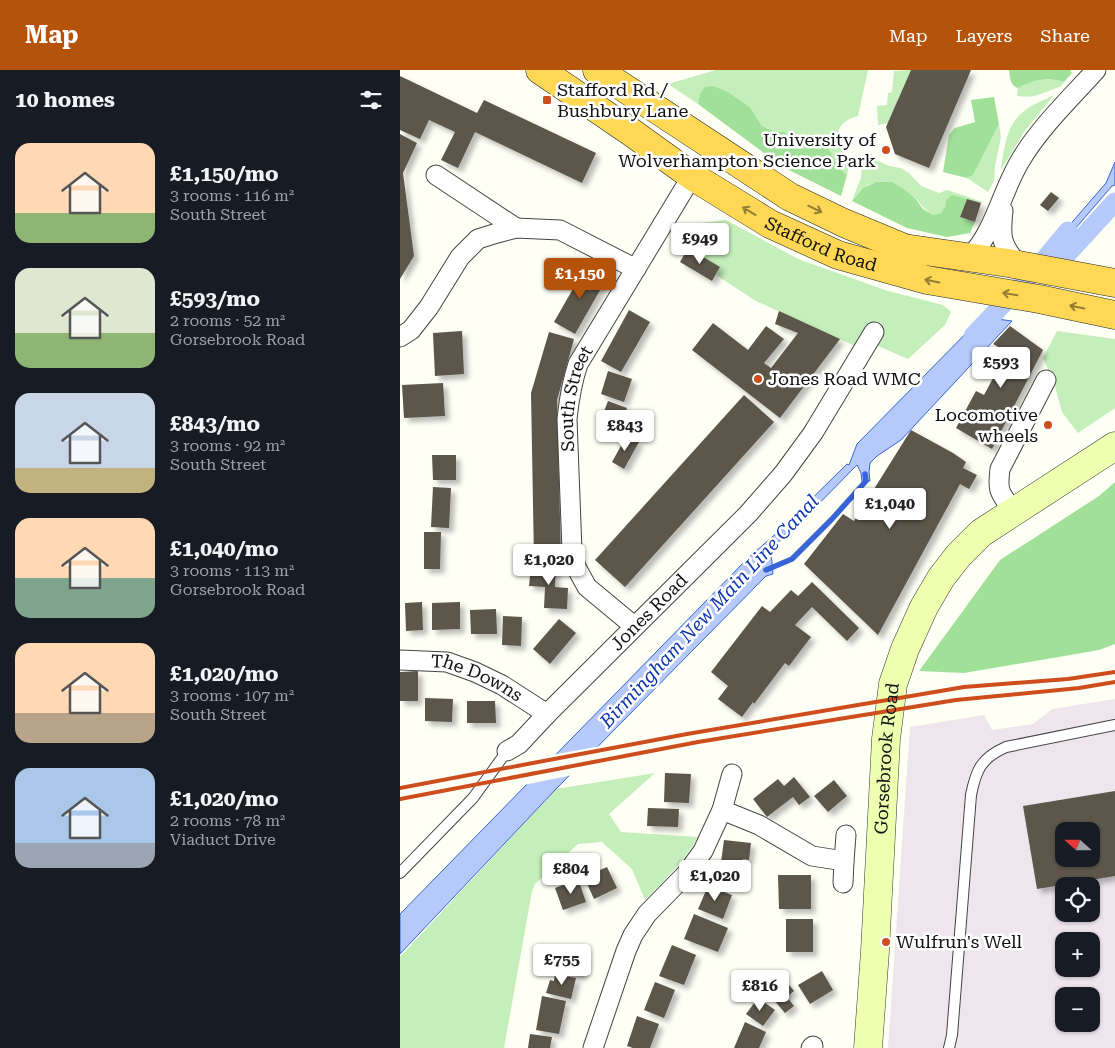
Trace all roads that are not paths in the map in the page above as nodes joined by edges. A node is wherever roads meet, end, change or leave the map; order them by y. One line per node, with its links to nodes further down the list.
1 (540, 70): 5 (highway, Stafford Road)
2 (597, 70): 8 (highway, Stafford Road, one-way to 8)
3 (1096, 70): 6 (street)
4 (436, 175): 7 (street)
5 (692, 176): 10 (street, South Street); 12 (highway, Stafford Road, one-way to 5)
6 (1006, 190): 8 (street); 9 (street)
7 (516, 228): 10 (street); 14 (street)
8 (968, 258): 9 (highway, Stafford Road)
9 (1013, 262): 11 (highway, Stafford Road)
10 (636, 269): 18 (street, South Street)
11 (1115, 284)
12 (1115, 315)
13 (874, 332): 18 (street, Jones Road)
14 (400, 337)
15 (1046, 380): 17 (street)
16 (1115, 446): 17 (street, Gorsebrook Road)
17 (1013, 511): 30 (street, Gorsebrook Road)
18 (634, 626): 20 (street, Jones Road)
19 (400, 660): 20 (street, The Downs)
20 (547, 714): 22 (street, Jones Road)
21 (1115, 725): 31 (lane)
22 (507, 751): 27 (lane, Jones Road)
23 (732, 774): 24 (street)
24 (722, 810): 26 (street); 29 (street)
25 (846, 835): 26 (street)
26 (844, 861): 28 (street)
27 (400, 873)
28 (843, 883)
29 (593, 1048)
30 (868, 1048)
31 (949, 1048)

